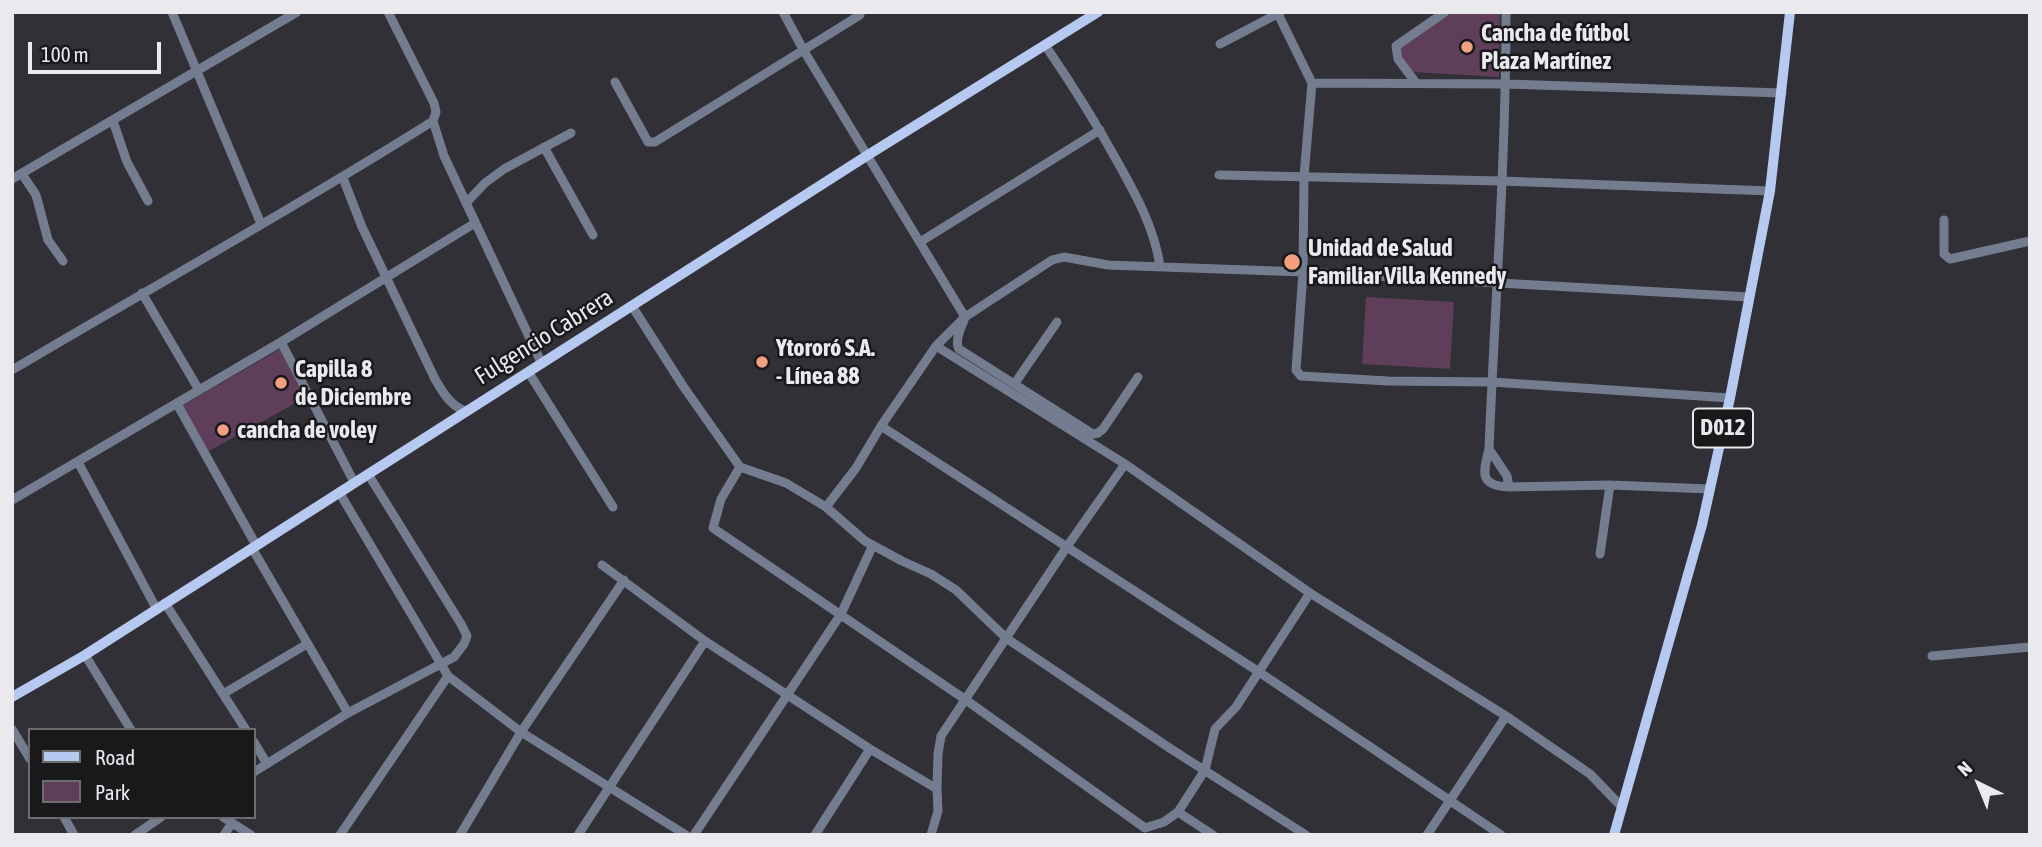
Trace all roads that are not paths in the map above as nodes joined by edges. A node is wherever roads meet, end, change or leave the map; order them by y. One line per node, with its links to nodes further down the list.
1 (172, 12): 14 (street)
2 (297, 12): 14 (street)
3 (388, 12): 21 (street)
4 (783, 12): 13 (street)
5 (1098, 12): 12 (main road, Fulgencio Cabrera)
6 (1445, 12): 17 (street)
7 (1506, 12): 18 (street)
8 (1790, 12): 19 (main road, D012)
9 (1279, 13): 11 (street); 16 (street)
10 (860, 15): 13 (street)
11 (1220, 44)
12 (1045, 45): 22 (street); 25 (main road, Fulgencio Cabrera)
13 (804, 51): 15 (street); 25 (street)
14 (198, 71): 20 (street); 36 (street)
15 (615, 82)
16 (1312, 83): 17 (street); 28 (street)
17 (1416, 83): 18 (street)
18 (1506, 84): 19 (street); 31 (street)
19 (1782, 93): 32 (main road, D012)
20 (113, 121): 26 (street); 33 (street)
21 (433, 121): 29 (street); 34 (street)
22 (1100, 131): 39 (street); 42 (street)
23 (571, 133): 24 (street)
24 (544, 148): 34 (street); 38 (street)
25 (868, 155): 39 (street); 48 (main road, Fulgencio Cabrera)
26 (22, 174): 30 (street); 41 (street)
27 (1219, 175): 28 (street)
28 (1304, 176): 31 (street); 43 (street)
29 (343, 178): 36 (street); 44 (street)
30 (12, 180)
31 (1502, 181): 32 (street); 45 (street)
32 (1770, 191): 47 (main road, D012)
33 (148, 201)
34 (466, 203): 37 (street)
35 (1944, 220): 40 (street)
36 (261, 223): 46 (street)
37 (475, 223): 44 (street); 53 (street)
38 (593, 235)
39 (920, 242): 49 (street)
40 (2030, 242)
41 (63, 261)
42 (1160, 266): 43 (street); 49 (street)
43 (1303, 272): 45 (street); 57 (street)
44 (386, 278): 51 (street); 62 (street)
45 (1497, 283): 47 (street); 57 (street)
46 (142, 293): 54 (street); 59 (street)
47 (1749, 297): 60 (main road, D012)
48 (632, 306): 53 (main road, Fulgencio Cabrera); 67 (street)
49 (965, 317): 52 (street); 58 (street)
50 (1057, 322): 58 (street)
51 (281, 342): 59 (street); 69 (street)
52 (936, 346): 63 (street); 66 (street)
53 (542, 364): 55 (main road, Fulgencio Cabrera)
54 (12, 370)
55 (528, 373): 62 (main road, Fulgencio Cabrera); 75 (street)
56 (1138, 377): 58 (street)
57 (1492, 382): 60 (street); 64 (street)
58 (1014, 383)
59 (199, 390): 61 (street)
60 (1730, 398): 72 (main road, D012)
61 (177, 404): 65 (street); 78 (street)
62 (465, 411): 68 (main road, Fulgencio Cabrera)
63 (881, 426): 76 (street); 79 (street)
64 (1489, 449): 71 (street); 71 (street)
65 (78, 462): 74 (street); 84 (street)
66 (1125, 464): 79 (street); 83 (street)
67 (740, 467): 76 (street); 85 (street)
68 (368, 474): 69 (main road, Fulgencio Cabrera); 92 (street)
69 (354, 482): 73 (main road, Fulgencio Cabrera)
70 (1610, 485): 71 (street); 72 (street); 80 (street)
71 (1509, 487)
72 (1710, 489): 114 (main road, D012)
73 (339, 492): 78 (main road, Fulgencio Cabrera); 92 (street)
74 (12, 500)
75 (613, 507)
76 (825, 508): 77 (street)
77 (873, 545): 85 (street); 86 (street)
78 (254, 547): 84 (main road, Fulgencio Cabrera); 88 (street)
79 (1066, 548): 86 (street); 93 (street)
80 (1600, 554)
81 (602, 565): 82 (street)
82 (624, 580): 87 (street); 104 (street)
83 (1310, 593): 93 (street); 100 (street)
84 (160, 606): 90 (main road, Fulgencio Cabrera); 95 (street)
85 (841, 614): 96 (street); 98 (street)
86 (1006, 638): 98 (street); 109 (street)
87 (705, 641): 96 (street); 111 (street)
88 (307, 644): 95 (street); 99 (street)
89 (2030, 647): 91 (street)
90 (85, 655): 97 (main road, Fulgencio Cabrera); 101 (street)
91 (1932, 656)
92 (441, 664): 94 (street); 99 (street)
93 (1259, 673): 109 (street); 113 (street)
94 (448, 676): 104 (street); 123 (street)
95 (223, 694): 102 (street)
96 (787, 694): 106 (street); 127 (street)
97 (12, 696)
98 (966, 700): 112 (street); 115 (street)
99 (348, 713): 108 (street)
100 (1506, 716): 113 (street); 114 (street)
101 (130, 728)
102 (245, 728)
103 (12, 729): 107 (street)
104 (522, 732): 111 (street); 124 (street)
105 (256, 745): 108 (street)
106 (870, 749): 112 (street); 128 (street)
107 (28, 756)
108 (267, 764): 110 (street)
109 (1205, 770): 115 (street); 131 (street)
110 (256, 771)
111 (610, 787): 125 (street); 126 (street)
112 (937, 789): 129 (street)
113 (1451, 800): 132 (street); 133 (street)
114 (1622, 807): 134 (main road, D012)
115 (1178, 812): 130 (street)
116 (65, 819): 119 (street)
117 (158, 819): 120 (street)
118 (228, 820): 121 (street); 122 (street)
119 (74, 835)
120 (135, 835)
121 (223, 835)
122 (251, 835)
123 (340, 835)
124 (460, 835)
125 (578, 835)
126 (686, 835)
127 (694, 835)
128 (815, 835)
129 (931, 835)
130 (1213, 835)
131 (1306, 835)
132 (1426, 835)
133 (1501, 835)
134 (1614, 835)

